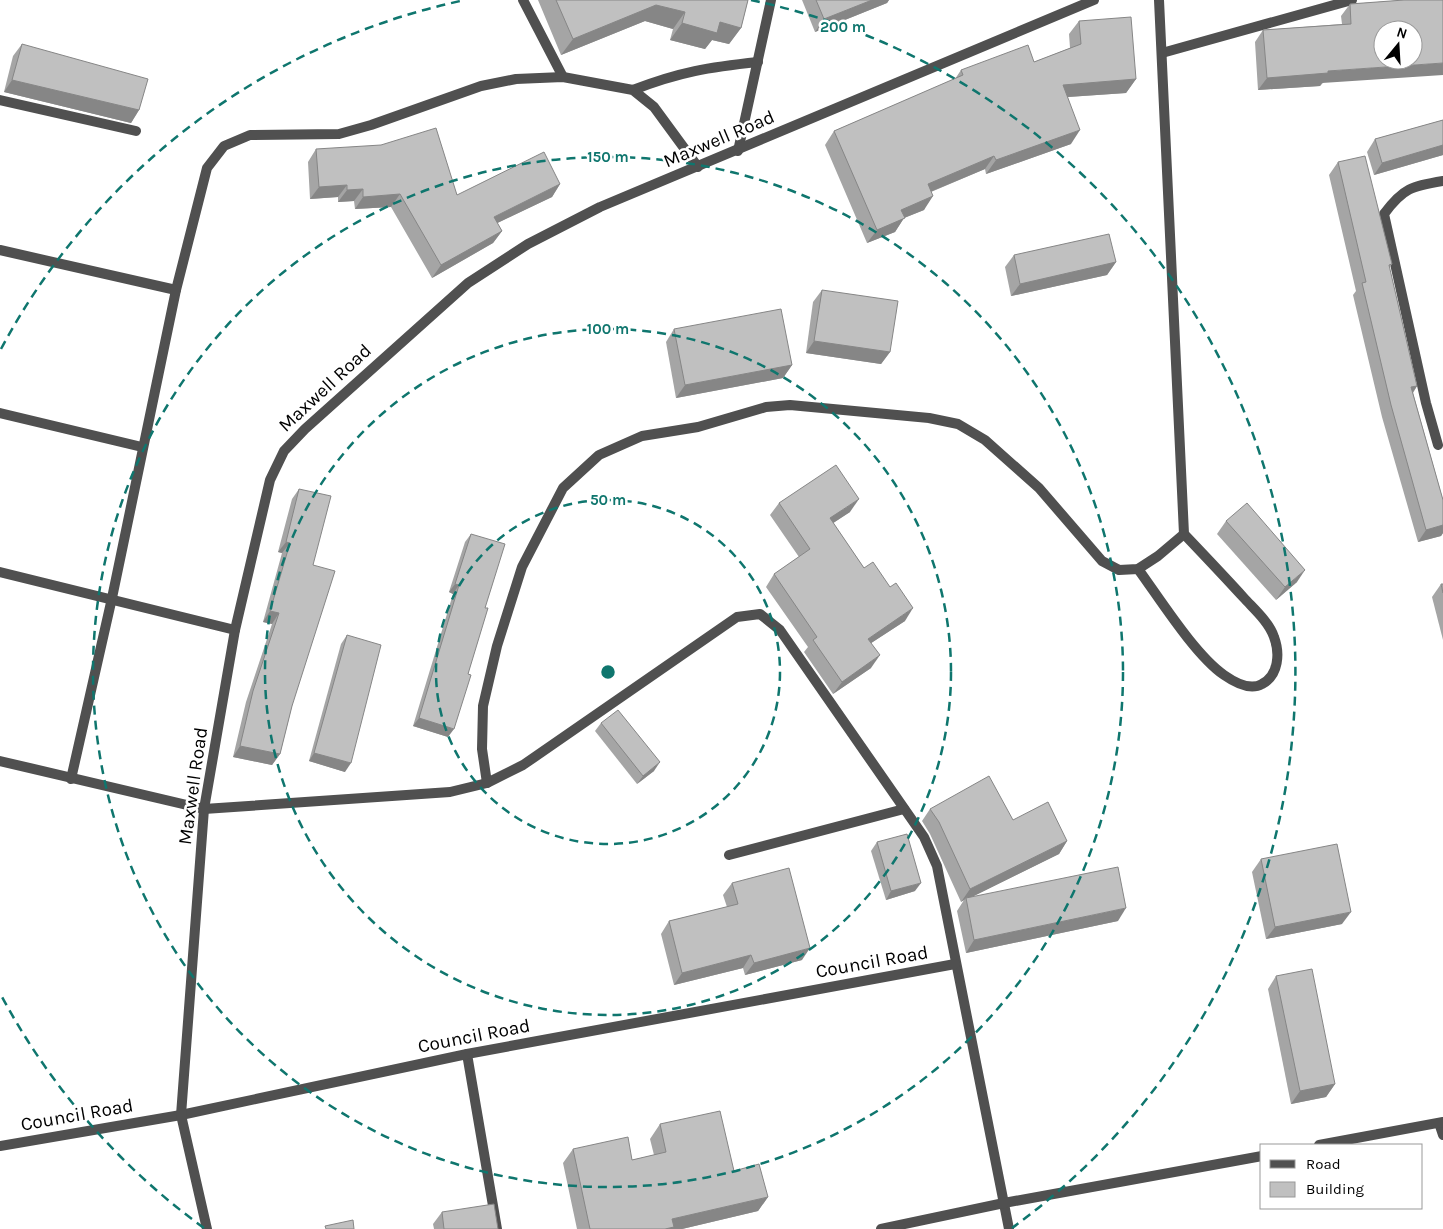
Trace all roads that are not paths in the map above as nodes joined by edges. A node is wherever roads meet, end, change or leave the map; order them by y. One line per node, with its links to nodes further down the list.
1 (523, 0): 8 (street)
2 (771, 0): 7 (street)
3 (1094, 0): 12 (street, Maxwell Road)
4 (1159, 0): 6 (street)
5 (1352, 0): 6 (street)
6 (1162, 53): 20 (street)
7 (758, 62): 9 (street); 12 (street)
8 (563, 77): 9 (street); 16 (street)
9 (634, 90): 13 (street)
10 (0, 100): 11 (street)
11 (136, 131)
12 (738, 151): 13 (street, Maxwell Road)
13 (698, 167): 24 (street, Maxwell Road)
14 (1443, 181): 18 (street)
15 (0, 250): 16 (street)
16 (176, 290): 19 (street)
17 (0, 413): 19 (street)
18 (1438, 445)
19 (142, 447): 23 (street)
20 (1184, 534): 21 (street); 21 (street)
21 (1138, 569): 27 (street)
22 (0, 572): 23 (street)
23 (112, 598): 24 (street); 26 (street)
24 (235, 630): 28 (street, Maxwell Road)
25 (0, 761): 26 (street)
26 (71, 779): 28 (street)
27 (487, 783): 28 (street); 29 (street)
28 (204, 809): 33 (street, Maxwell Road)
29 (904, 809): 30 (street); 31 (street)
30 (729, 855)
31 (956, 964): 32 (street, Council Road); 39 (street)
32 (468, 1054): 33 (street, Council Road); 41 (street)
33 (181, 1115): 37 (street, Council Road); 40 (street, Maxwell Road)
34 (1441, 1123): 35 (street); 36 (street)
35 (1443, 1134)
36 (1325, 1144)
37 (0, 1146)
38 (1260, 1156): 39 (street)
39 (1004, 1203): 42 (street); 43 (street)
40 (207, 1229)
41 (497, 1229)
42 (881, 1229)
43 (1009, 1229)

